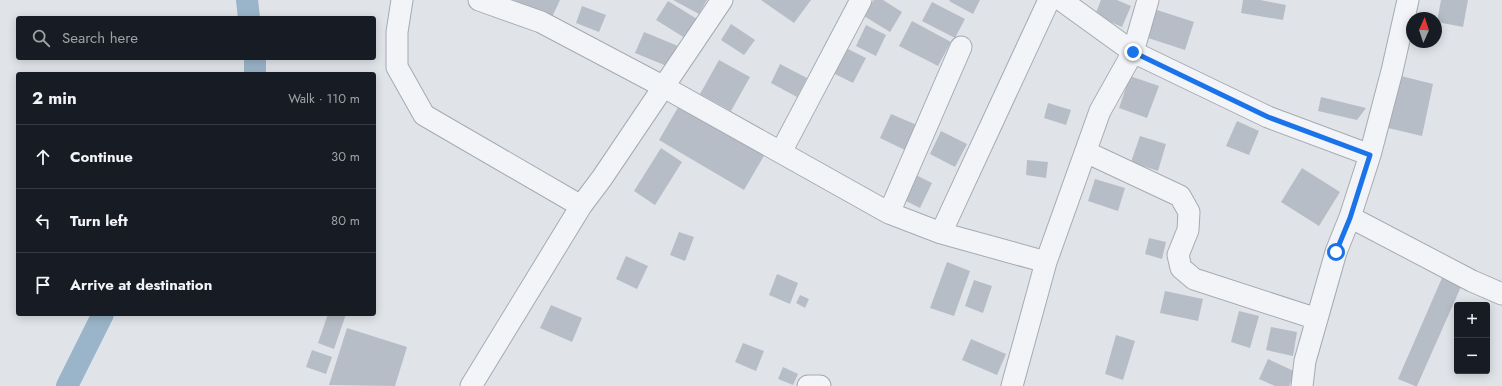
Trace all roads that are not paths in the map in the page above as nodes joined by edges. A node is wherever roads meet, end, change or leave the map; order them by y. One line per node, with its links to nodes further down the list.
1 (402, 0): 15 (street)
2 (478, 0): 11 (street)
3 (722, 0): 11 (street)
4 (861, 0): 12 (street)
5 (1049, 0): 18 (street)
6 (1061, 0): 10 (street)
7 (1148, 0): 10 (street)
8 (1408, 0): 14 (street)
9 (961, 47): 16 (street)
10 (1133, 52): 13 (street); 14 (street)
11 (664, 88): 12 (street); 15 (street)
12 (780, 152): 16 (street)
13 (1086, 152): 19 (street); 21 (street)
14 (1370, 155): 17 (street)
15 (581, 206): 22 (street)
16 (889, 213): 18 (street)
17 (1350, 218): 20 (street); 21 (street)
18 (941, 232): 19 (street)
19 (1046, 262): 25 (street)
20 (1502, 294)
21 (1317, 319): 26 (street)
22 (471, 386)
23 (808, 386): 24 (street)
24 (820, 386)
25 (1013, 386)
26 (1302, 386)

